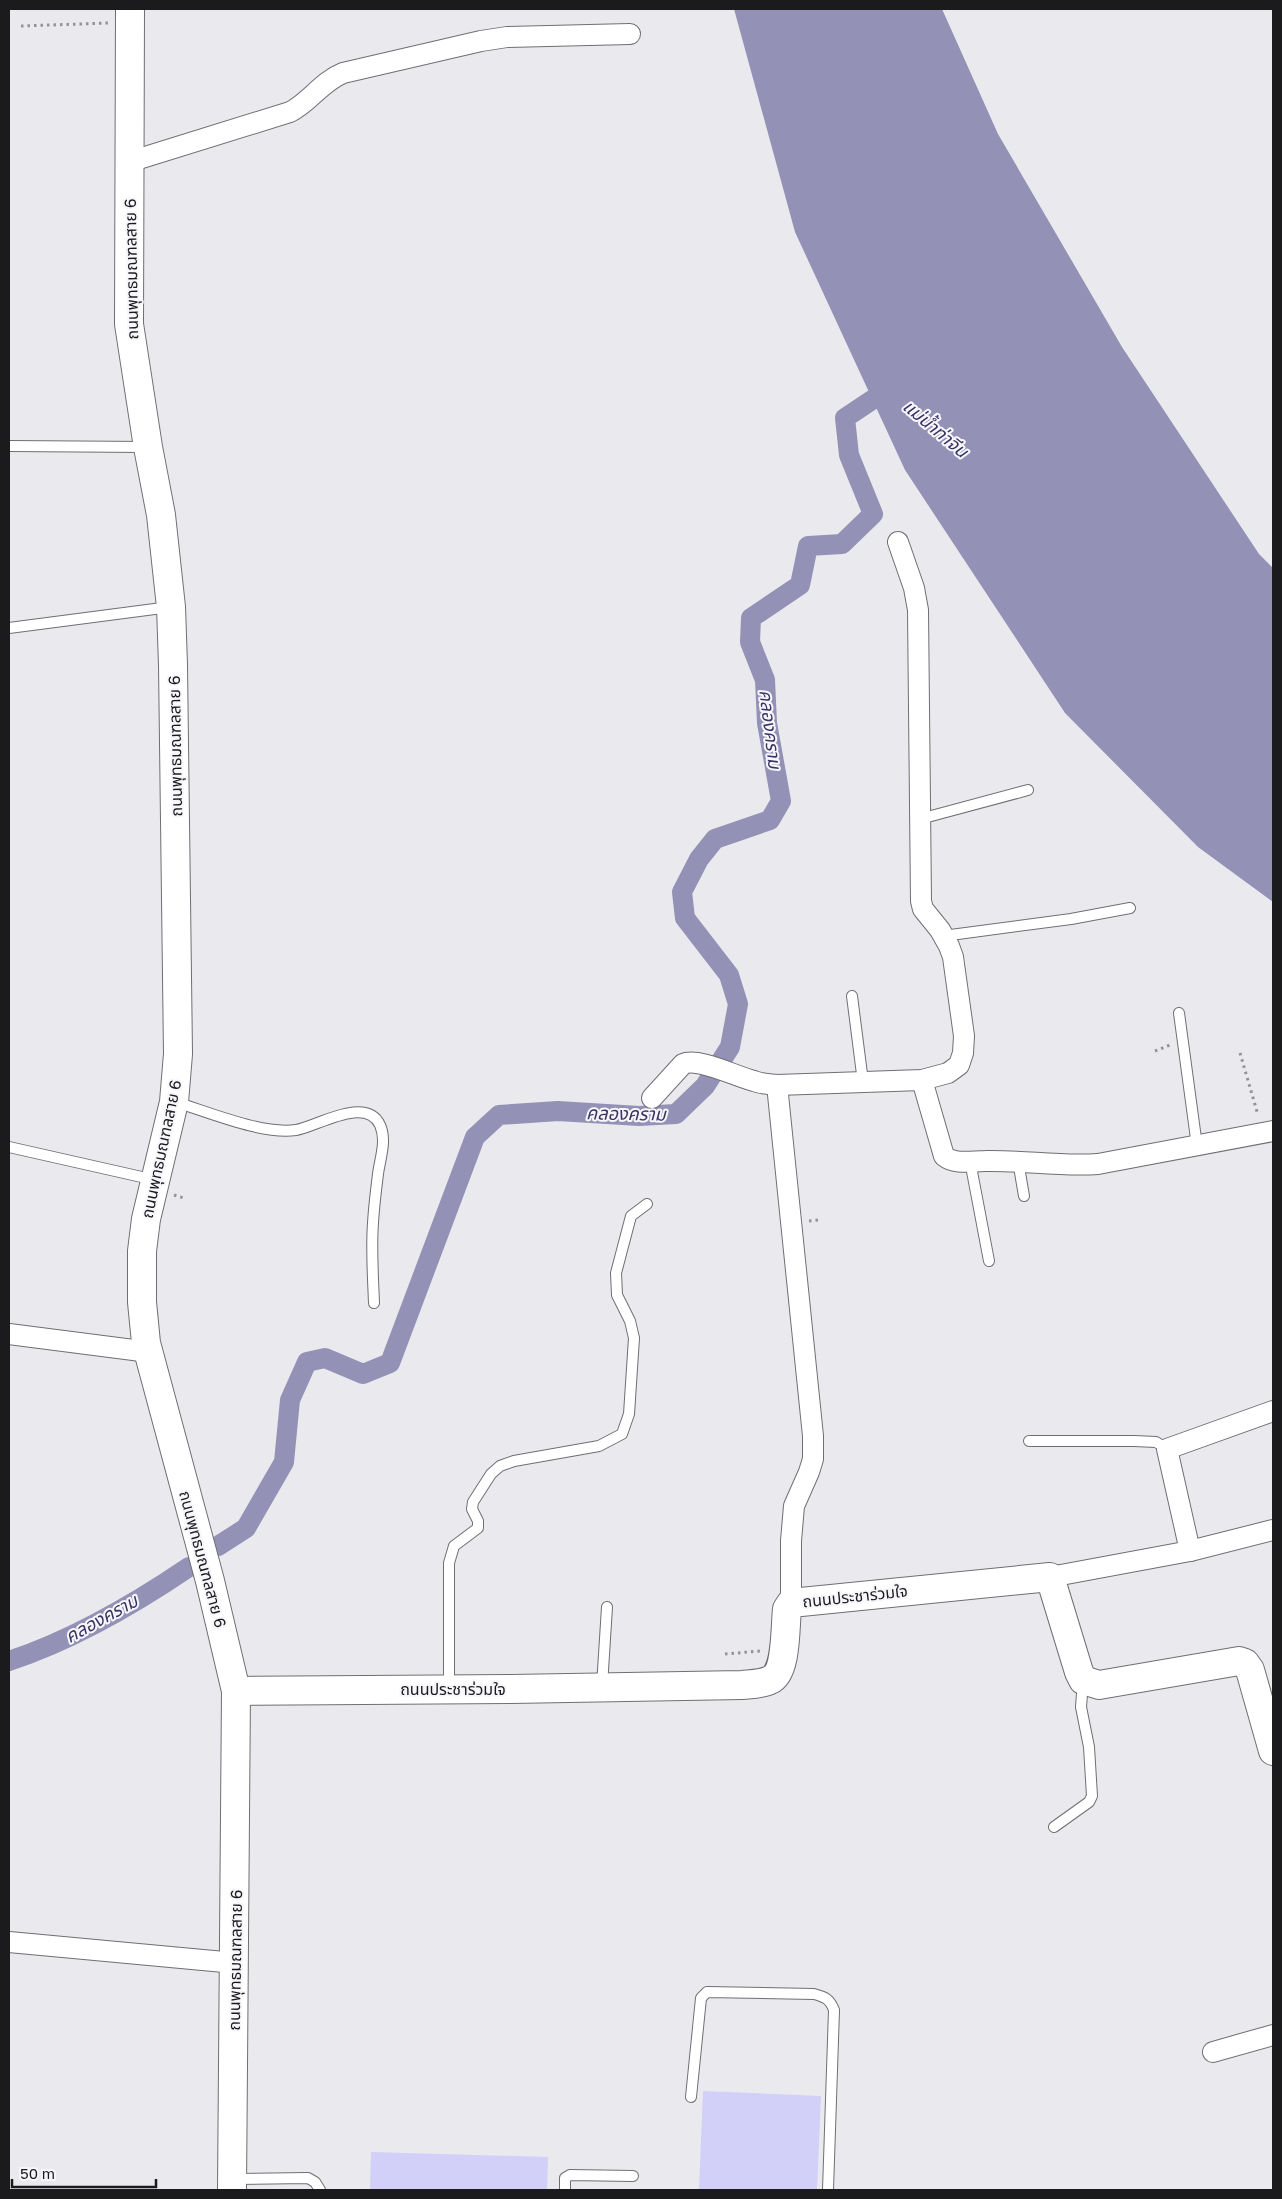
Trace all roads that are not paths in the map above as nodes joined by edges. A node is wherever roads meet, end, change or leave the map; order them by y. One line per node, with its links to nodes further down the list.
1 (130, 16): 3 (main road, ถนนพุทธมณฑลสาย 6)
2 (630, 34): 3 (street)
3 (129, 162): 5 (main road, ถนนพุทธมณฑลสาย 6)
4 (9, 446): 5 (lane)
5 (148, 447): 7 (main road, ถนนพุทธมณฑลสาย 6)
6 (898, 542): 10 (street)
7 (171, 607): 8 (lane); 19 (main road, ถนนพุทธมณฑลสาย 6)
8 (9, 628)
9 (1028, 790): 10 (lane)
10 (920, 819): 12 (street)
11 (1130, 908): 12 (lane)
12 (943, 936): 15 (street)
13 (852, 996): 16 (lane)
14 (1179, 1013): 21 (lane)
15 (922, 1080): 16 (street); 23 (street)
16 (863, 1082): 17 (street)
17 (777, 1086): 18 (street); 38 (street)
18 (652, 1098)
19 (174, 1102): 25 (main road, ถนนพุทธมณฑลสาย 6); 29 (lane)
20 (1268, 1132): 21 (street)
21 (1197, 1146): 24 (street)
22 (9, 1147): 25 (lane)
23 (970, 1161): 24 (street); 28 (lane)
24 (1018, 1161): 26 (lane)
25 (156, 1180): 31 (main road, ถนนพุทธมณฑลสาย 6)
26 (1024, 1196)
27 (647, 1204): 42 (lane)
28 (989, 1261)
29 (374, 1303)
30 (9, 1334): 31 (street)
31 (148, 1352): 43 (main road, ถนนพุทธมณฑลสาย 6)
32 (1273, 1411): 34 (street)
33 (1029, 1441): 34 (lane)
34 (1167, 1449): 36 (street)
35 (1273, 1530): 36 (street)
36 (1190, 1551): 37 (street)
37 (1050, 1577): 38 (main road, ถนนประชาร่วมใจ); 40 (main road)
38 (791, 1603): 41 (main road, ถนนประชาร่วมใจ)
39 (607, 1607): 41 (lane)
40 (1083, 1680): 44 (main road); 45 (lane)
41 (602, 1687): 42 (main road, ถนนประชาร่วมใจ)
42 (449, 1688): 43 (main road, ถนนประชาร่วมใจ)
43 (236, 1691): 47 (main road, ถนนพุทธมณฑลสาย 6)
44 (1273, 1750)
45 (1054, 1827)
46 (9, 1942): 47 (street)
47 (235, 1964): 52 (main road, ถนนพุทธมณฑลสาย 6)
48 (1273, 2035): 49 (street)
49 (1213, 2052)
50 (691, 2097): 55 (lane)
51 (633, 2176): 54 (lane)
52 (232, 2184): 53 (lane)
53 (320, 2190)
54 (565, 2190)
55 (828, 2190)

